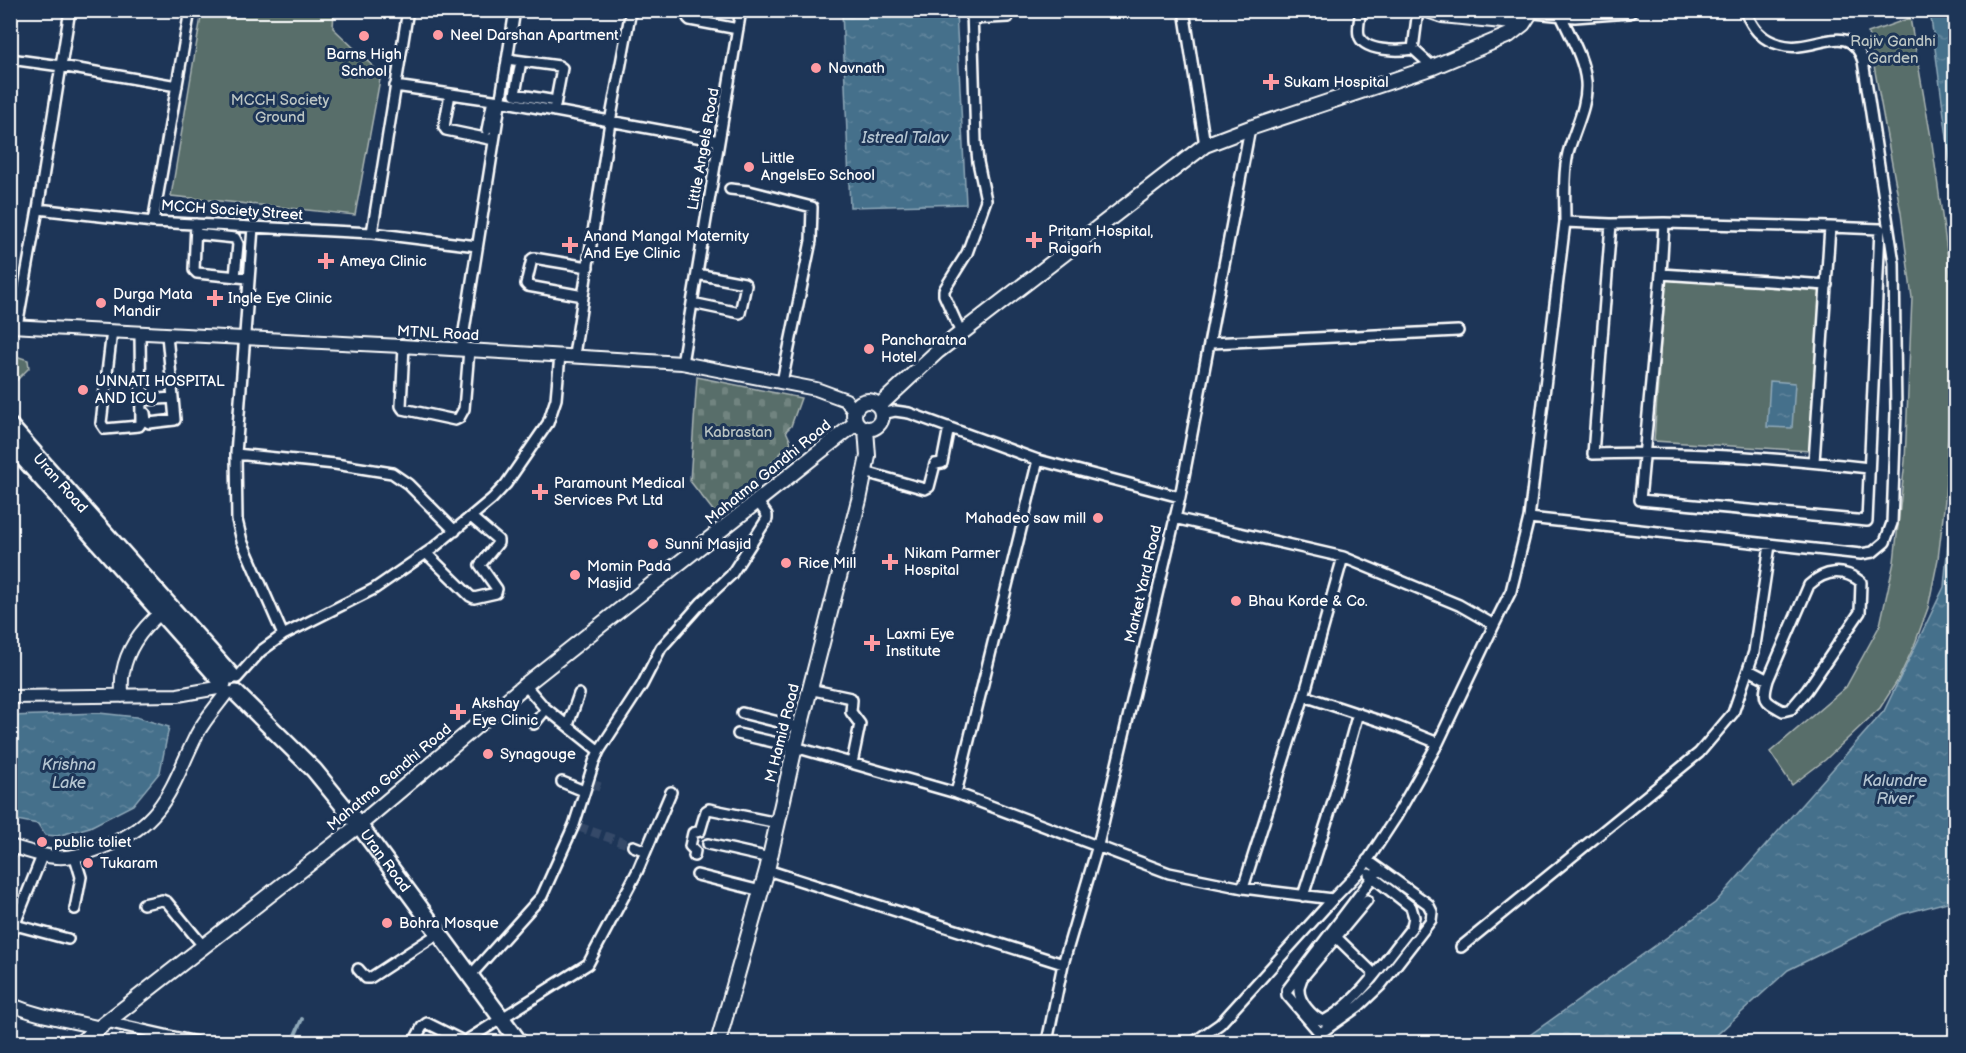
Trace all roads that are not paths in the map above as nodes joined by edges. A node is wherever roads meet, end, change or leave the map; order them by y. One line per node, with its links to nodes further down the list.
1 (70, 10): 24 (street)
2 (190, 10): 26 (street, MCCH Society Street)
3 (408, 10): 27 (street)
4 (515, 10): 22 (street)
5 (631, 10): 33 (street)
6 (690, 10): 19 (street)
7 (741, 10): 19 (street, Little Angels Road)
8 (1010, 10): 17 (street)
9 (1184, 10): 37 (street)
10 (1361, 10): 20 (street)
11 (1418, 10): 20 (street)
12 (1424, 10): 18 (street)
13 (1533, 10): 16 (main road); 18 (main road)
14 (1629, 10): 16 (main road)
15 (1744, 10): 94 (street)
16 (1577, 12): 41 (street)
17 (972, 14): 65 (street)
18 (1523, 24): 25 (main road)
19 (738, 29): 36 (street, Little Angels Road)
20 (1413, 49): 25 (street)
21 (10, 59): 24 (street)
22 (507, 59): 23 (street); 31 (street)
23 (521, 61): 29 (street); 32 (street)
24 (61, 66): 26 (street); 39 (street)
25 (1432, 67): 34 (main road)
26 (177, 86): 40 (street, MCCH Society Street)
27 (395, 86): 28 (street); 48 (street)
28 (450, 94): 31 (street); 35 (street)
29 (515, 94): 30 (street); 31 (street)
30 (550, 100)
31 (493, 103): 32 (street); 35 (street)
32 (554, 111): 33 (street)
33 (610, 122): 36 (street); 53 (street)
34 (1250, 128): 37 (main road); 68 (street, Market Yard Road)
35 (488, 136): 50 (street)
36 (719, 141): 54 (street, Little Angels Road)
37 (1206, 146): 65 (main road)
38 (730, 189): 74 (street)
39 (38, 209): 40 (street); 61 (street)
40 (153, 222): 47 (street, MCCH Society Street)
41 (1565, 222): 43 (street); 92 (street)
42 (1664, 223): 43 (street); 46 (street); 55 (street)
43 (1611, 224): 82 (street)
44 (220, 225): 45 (street, MCCH Society Street); 47 (street, MCCH Society Street); 49 (street)
45 (253, 227): 48 (street, MCCH Society Street); 52 (street)
46 (1830, 227): 58 (street); 86 (street)
47 (196, 229): 49 (street); 56 (street)
48 (372, 234): 50 (street, MCCH Society Street)
49 (220, 236): 51 (street)
50 (477, 246): 70 (street)
51 (237, 259): 52 (street); 56 (street)
52 (250, 260): 57 (street)
53 (588, 267): 60 (street); 60 (street)
54 (697, 273): 59 (street, Little Angels Road); 59 (street)
55 (1661, 274): 58 (street); 82 (street)
56 (235, 277): 57 (street)
57 (248, 278): 67 (street)
58 (1827, 285): 85 (street)
59 (694, 293): 73 (street, Little Angels Road)
60 (583, 296): 72 (street)
61 (14, 326): 62 (street, MTNL Road)
62 (112, 331): 64 (street, MTNL Road); 64 (street)
63 (1458, 331): 68 (street)
64 (141, 333): 66 (street, MTNL Road); 76 (street)
65 (961, 333): 77 (main road)
66 (167, 334): 67 (street, MTNL Road); 75 (street)
67 (243, 339): 69 (street, MTNL Road); 83 (street)
68 (1211, 343): 88 (street, Market Yard Road)
69 (404, 346): 70 (street, MTNL Road); 70 (street)
70 (465, 350): 71 (street, MTNL Road)
71 (560, 355): 72 (street, MTNL Road); 90 (street)
72 (574, 355): 73 (street, MTNL Road)
73 (682, 363): 74 (street, MTNL Road)
74 (782, 382): 78 (street, MTNL Road)
75 (173, 398): 76 (street); 76 (street)
76 (144, 400)
77 (881, 410): 78 (main road, Mahatma Gandhi Road); 78 (main road); 80 (street)
78 (859, 421): 87 (main road, M Hamid Road); 89 (main road, Mahatma Gandhi Road)
79 (11, 426): 102 (main road, Uran Road)
80 (949, 427): 84 (street); 87 (street)
81 (10, 443): 97 (main road, Uran Road)
82 (1645, 453): 85 (street); 86 (street)
83 (236, 454): 93 (street); 99 (street)
84 (1038, 460): 88 (street); 123 (street)
85 (1815, 462): 86 (street)
86 (1869, 468)
87 (865, 472): 104 (main road, M Hamid Road)
88 (1180, 497): 91 (street, Market Yard Road)
89 (758, 502): 103 (main road, Mahatma Gandhi Road); 118 (street)
90 (471, 517): 93 (street); 95 (street)
91 (1174, 518): 96 (street); 127 (street, Market Yard Road)
92 (1529, 518): 94 (street); 98 (street)
93 (455, 531): 95 (street)
94 (1770, 545): 100 (street)
95 (426, 553): 99 (street)
96 (1343, 557): 98 (street); 107 (street)
97 (160, 613): 102 (main road, Uran Road); 106 (street)
98 (1494, 626): 116 (street)
99 (283, 635): 102 (street)
100 (1749, 670): 101 (street); 153 (street)
101 (1768, 680): 101 (street)
102 (230, 685): 106 (street); 125 (main road, Uran Road); 133 (street)
103 (525, 685): 109 (street); 125 (main road, Mahatma Gandhi Road)
104 (809, 688): 114 (main road, M Hamid Road); 119 (street)
105 (579, 694): 113 (street)
106 (122, 696): 108 (street)
107 (1304, 696): 111 (street); 140 (street)
108 (10, 698)
109 (546, 709): 112 (street); 113 (street)
110 (742, 713): 114 (street)
111 (1358, 713): 116 (street); 142 (street)
112 (534, 724)
113 (568, 725): 118 (street)
114 (800, 727): 117 (main road, M Hamid Road)
115 (738, 734): 117 (street)
116 (1438, 743): 134 (street)
117 (795, 747): 119 (street); 124 (main road, M Hamid Road)
118 (599, 751): 121 (street)
119 (852, 763): 123 (street)
120 (562, 782): 121 (street)
121 (588, 786): 157 (street)
122 (671, 792): 130 (street)
123 (956, 793): 127 (street)
124 (778, 823): 132 (street); 135 (main road, M Hamid Road)
125 (359, 825): 148 (main road, Uran Road); 152 (main road, Mahatma Gandhi Road)
126 (708, 844): 135 (street)
127 (1098, 845): 140 (street); 154 (street, Market Yard Road)
128 (10, 846): 131 (street)
129 (633, 846): 130 (street)
130 (646, 851): 159 (street)
131 (42, 856): 133 (street); 147 (street)
132 (694, 856)
133 (75, 857): 146 (street)
134 (1368, 860): 136 (street); 137 (street)
135 (769, 864): 141 (main road, M Hamid Road); 154 (street)
136 (1362, 869): 139 (street); 143 (street)
137 (1379, 869): 139 (street); 139 (street)
138 (697, 875): 141 (street)
139 (1373, 877): 156 (street)
140 (1243, 888): 142 (street)
141 (761, 891): 166 (main road, M Hamid Road)
142 (1304, 896): 143 (street)
143 (1333, 899): 168 (street)
144 (1367, 900): 149 (street)
145 (143, 904): 152 (street)
146 (75, 909)
147 (14, 922): 150 (street); 151 (street)
148 (439, 933): 155 (street); 157 (main road, Uran Road)
149 (1336, 937): 156 (street); 156 (street)
150 (68, 939)
151 (10, 940)
152 (204, 947): 160 (main road, Mahatma Gandhi Road)
153 (1461, 947)
154 (1063, 964): 167 (street, Market Yard Road)
155 (358, 969)
156 (1374, 974)
157 (470, 976): 159 (main road, Uran Road)
158 (10, 1004): 160 (street)
159 (502, 1020): 164 (street); 165 (main road, Uran Road)
160 (104, 1025): 161 (main road, Mahatma Gandhi Road); 162 (street)
161 (81, 1042)
162 (196, 1042)
163 (414, 1042): 164 (street)
164 (464, 1042)
165 (519, 1042)
166 (718, 1042)
167 (1047, 1042)
168 (1194, 1042)

